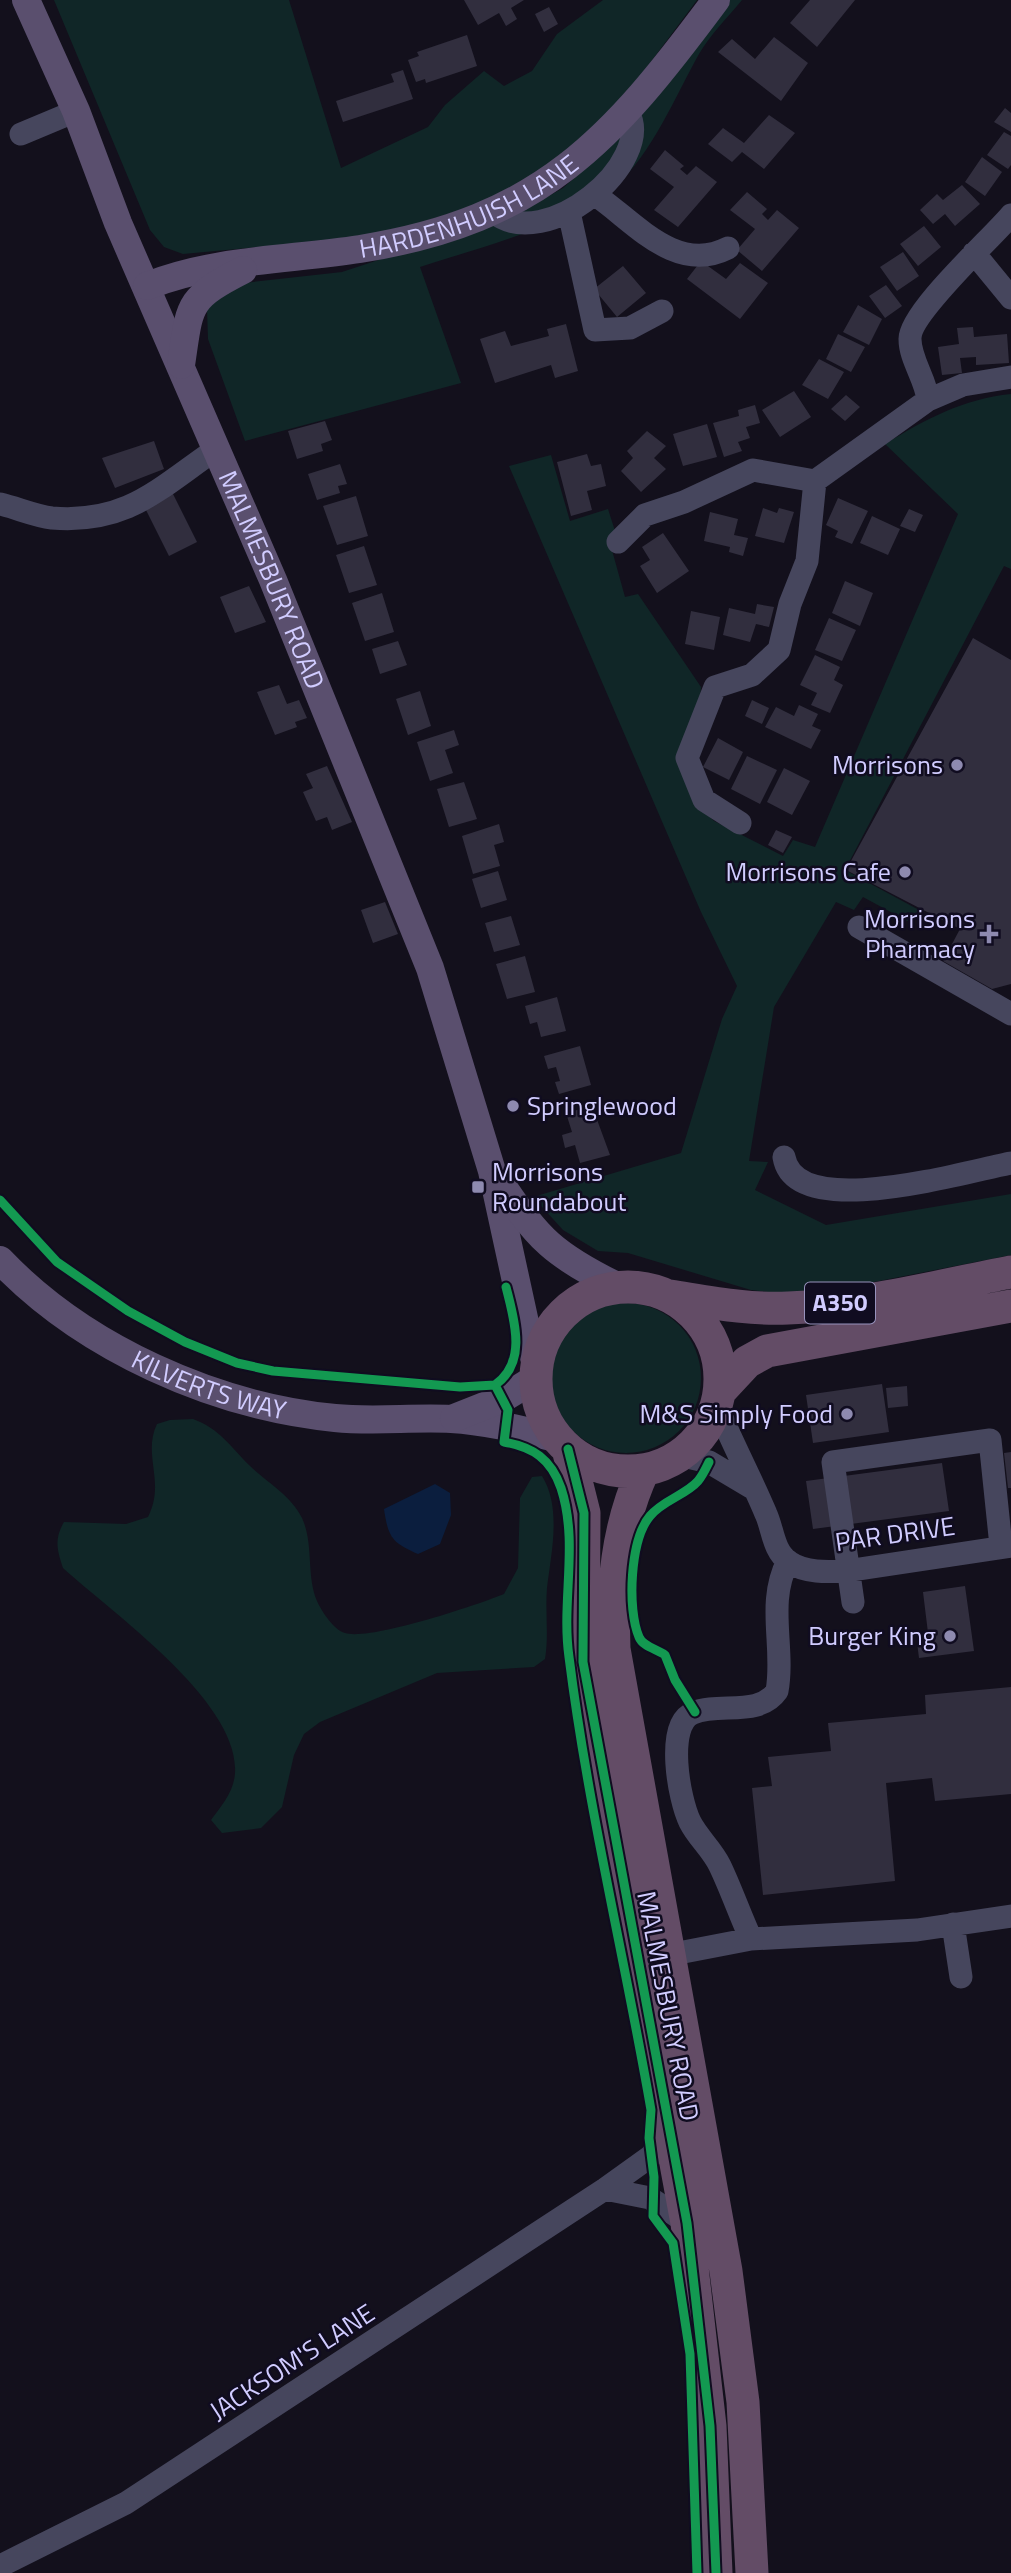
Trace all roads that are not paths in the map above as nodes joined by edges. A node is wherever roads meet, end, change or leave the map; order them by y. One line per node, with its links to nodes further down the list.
1 (26, 0): 3 (main road, MALMESBURY ROAD)
2 (716, 0): 4 (main road, HARDENHUISH LANE)
3 (76, 111): 5 (street); 13 (main road, MALMESBURY ROAD)
4 (628, 112): 6 (street); 7 (main road, HARDENHUISH LANE)
5 (21, 134)
6 (594, 194): 8 (street); 10 (street)
7 (493, 212): 8 (street); 12 (main road, HARDENHUISH LANE)
8 (569, 212): 15 (street)
9 (1011, 215): 11 (street)
10 (728, 248)
11 (974, 253): 14 (street); 18 (street)
12 (261, 261): 13 (main road, HARDENHUISH LANE); 16 (main road)
13 (147, 286): 16 (main road, MALMESBURY ROAD)
14 (1011, 298)
15 (662, 311)
16 (181, 365): 19 (main road, MALMESBURY ROAD)
17 (1011, 377): 18 (street)
18 (928, 400): 20 (street)
19 (215, 450): 21 (street); 28 (main road, MALMESBURY ROAD)
20 (814, 481): 22 (street); 23 (street)
21 (0, 504)
22 (618, 542)
23 (740, 823)
24 (859, 927): 25 (street)
25 (1011, 1014)
26 (785, 1157): 27 (street)
27 (1011, 1163)
28 (492, 1171): 31 (main road, MALMESBURY ROAD); 34 (main road, MALMESBURY ROAD)
29 (0, 1260): 36 (main road, KILVERTS WAY)
30 (1011, 1272): 32 (highway, A350)
31 (617, 1286): 32 (highway, A350); 34 (highway, A350)
32 (668, 1296): 35 (highway, A350)
33 (1011, 1306): 35 (highway, A350)
34 (537, 1373): 36 (main road, KILVERTS WAY); 37 (highway)
35 (719, 1398): 38 (highway, A350); 40 (street)
36 (452, 1419): 37 (main road, KILVERTS WAY)
37 (562, 1444): 39 (highway, A350); 50 (highway, MALMESBURY ROAD)
38 (679, 1455): 39 (highway, A350); 40 (street)
39 (643, 1471): 48 (highway, MALMESBURY ROAD)
40 (751, 1487): 42 (street)
41 (1006, 1546): 43 (street, PAR DRIVE); 43 (street)
42 (788, 1561): 43 (street, PAR DRIVE); 47 (street)
43 (846, 1571): 44 (street)
44 (853, 1602)
45 (1011, 1916): 46 (street)
46 (953, 1924): 47 (street); 49 (street)
47 (751, 1939): 48 (street)
48 (668, 1955): 55 (highway, MALMESBURY ROAD)
49 (961, 1977)
50 (670, 2132): 51 (street, JACKSOM'S LANE); 52 (highway, MALMESBURY ROAD)
51 (605, 2189): 52 (street); 53 (street, JACKSOM'S LANE)
52 (687, 2224): 54 (highway, MALMESBURY ROAD)
53 (0, 2566)
54 (716, 2573)
55 (752, 2573)

